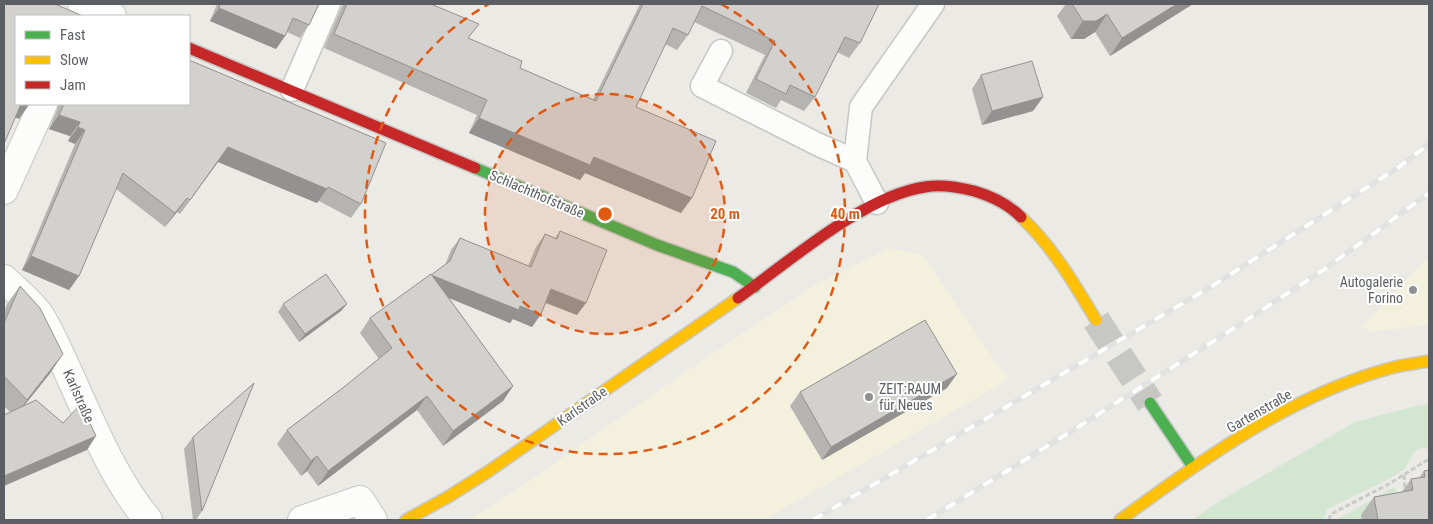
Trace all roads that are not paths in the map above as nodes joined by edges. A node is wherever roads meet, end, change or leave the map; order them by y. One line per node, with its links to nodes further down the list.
1 (329, 4): 7 (lane)
2 (933, 4): 9 (lane)
3 (84, 9): 4 (street)
4 (108, 15)
5 (190, 48): 7 (street, Schlachthofstraße)
6 (721, 50): 9 (lane)
7 (292, 90): 13 (street, Schlachthofstraße)
8 (43, 105): 10 (street)
9 (855, 161): 11 (lane)
10 (4, 190)
11 (877, 203): 13 (street); 14 (street)
12 (4, 279): 18 (street, Karlstraße)
13 (755, 287): 21 (street, Karlstraße)
14 (1096, 320)
15 (1429, 361): 17 (street, Gartenstraße)
16 (1150, 403): 17 (street)
17 (1193, 467): 22 (street, Gartenstraße)
18 (148, 520)
19 (302, 520): 20 (street)
20 (373, 520)
21 (406, 520)
22 (1120, 520)

